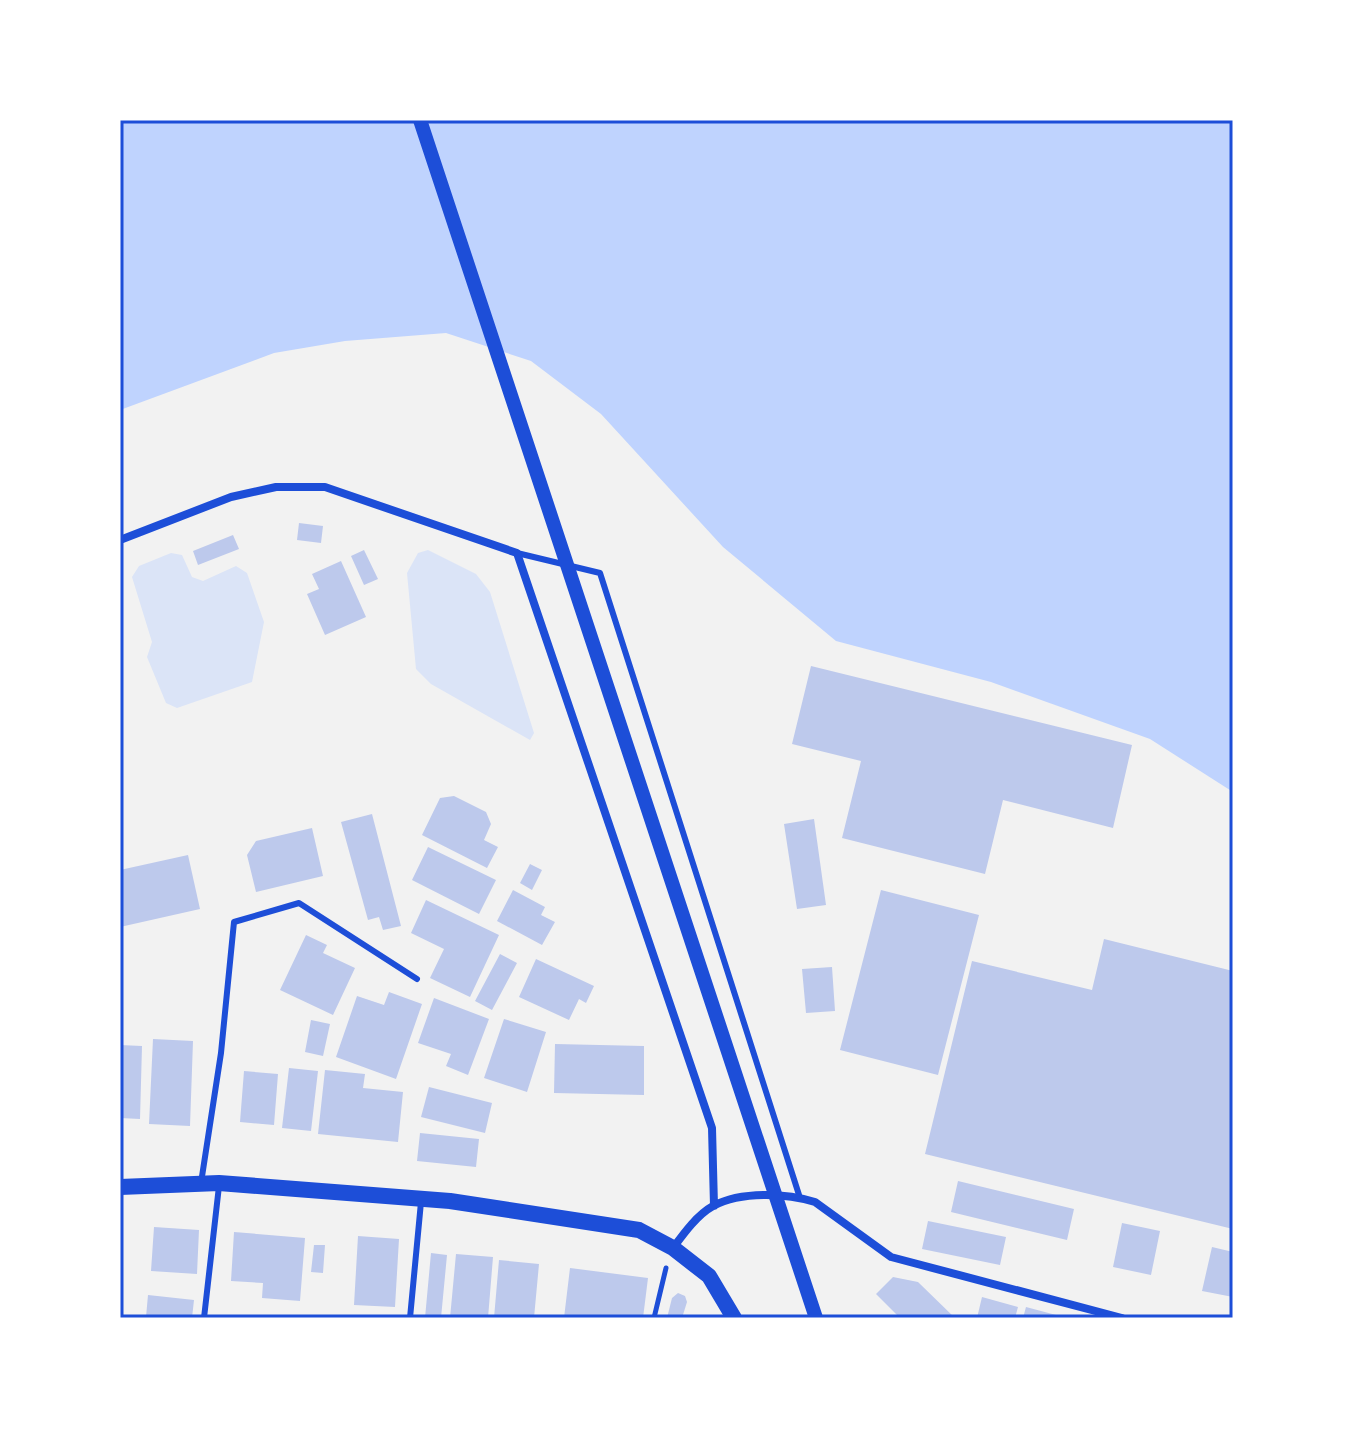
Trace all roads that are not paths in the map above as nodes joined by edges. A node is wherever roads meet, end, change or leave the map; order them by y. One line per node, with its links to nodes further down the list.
1 (420, 120): 15 (street)
2 (120, 540): 3 (street)
3 (517, 553): 8 (lane); 10 (street)
4 (417, 979): 5 (lane)
5 (201, 1183): 6 (main road); 7 (main road)
6 (219, 1183): 9 (main road); 12 (lane)
7 (120, 1187)
8 (800, 1198): 10 (street); 16 (street)
9 (421, 1199): 11 (main road); 13 (lane)
10 (714, 1206): 11 (street)
11 (673, 1248): 14 (main road)
12 (204, 1318)
13 (410, 1318)
14 (734, 1318)
15 (816, 1318)
16 (1122, 1318)

